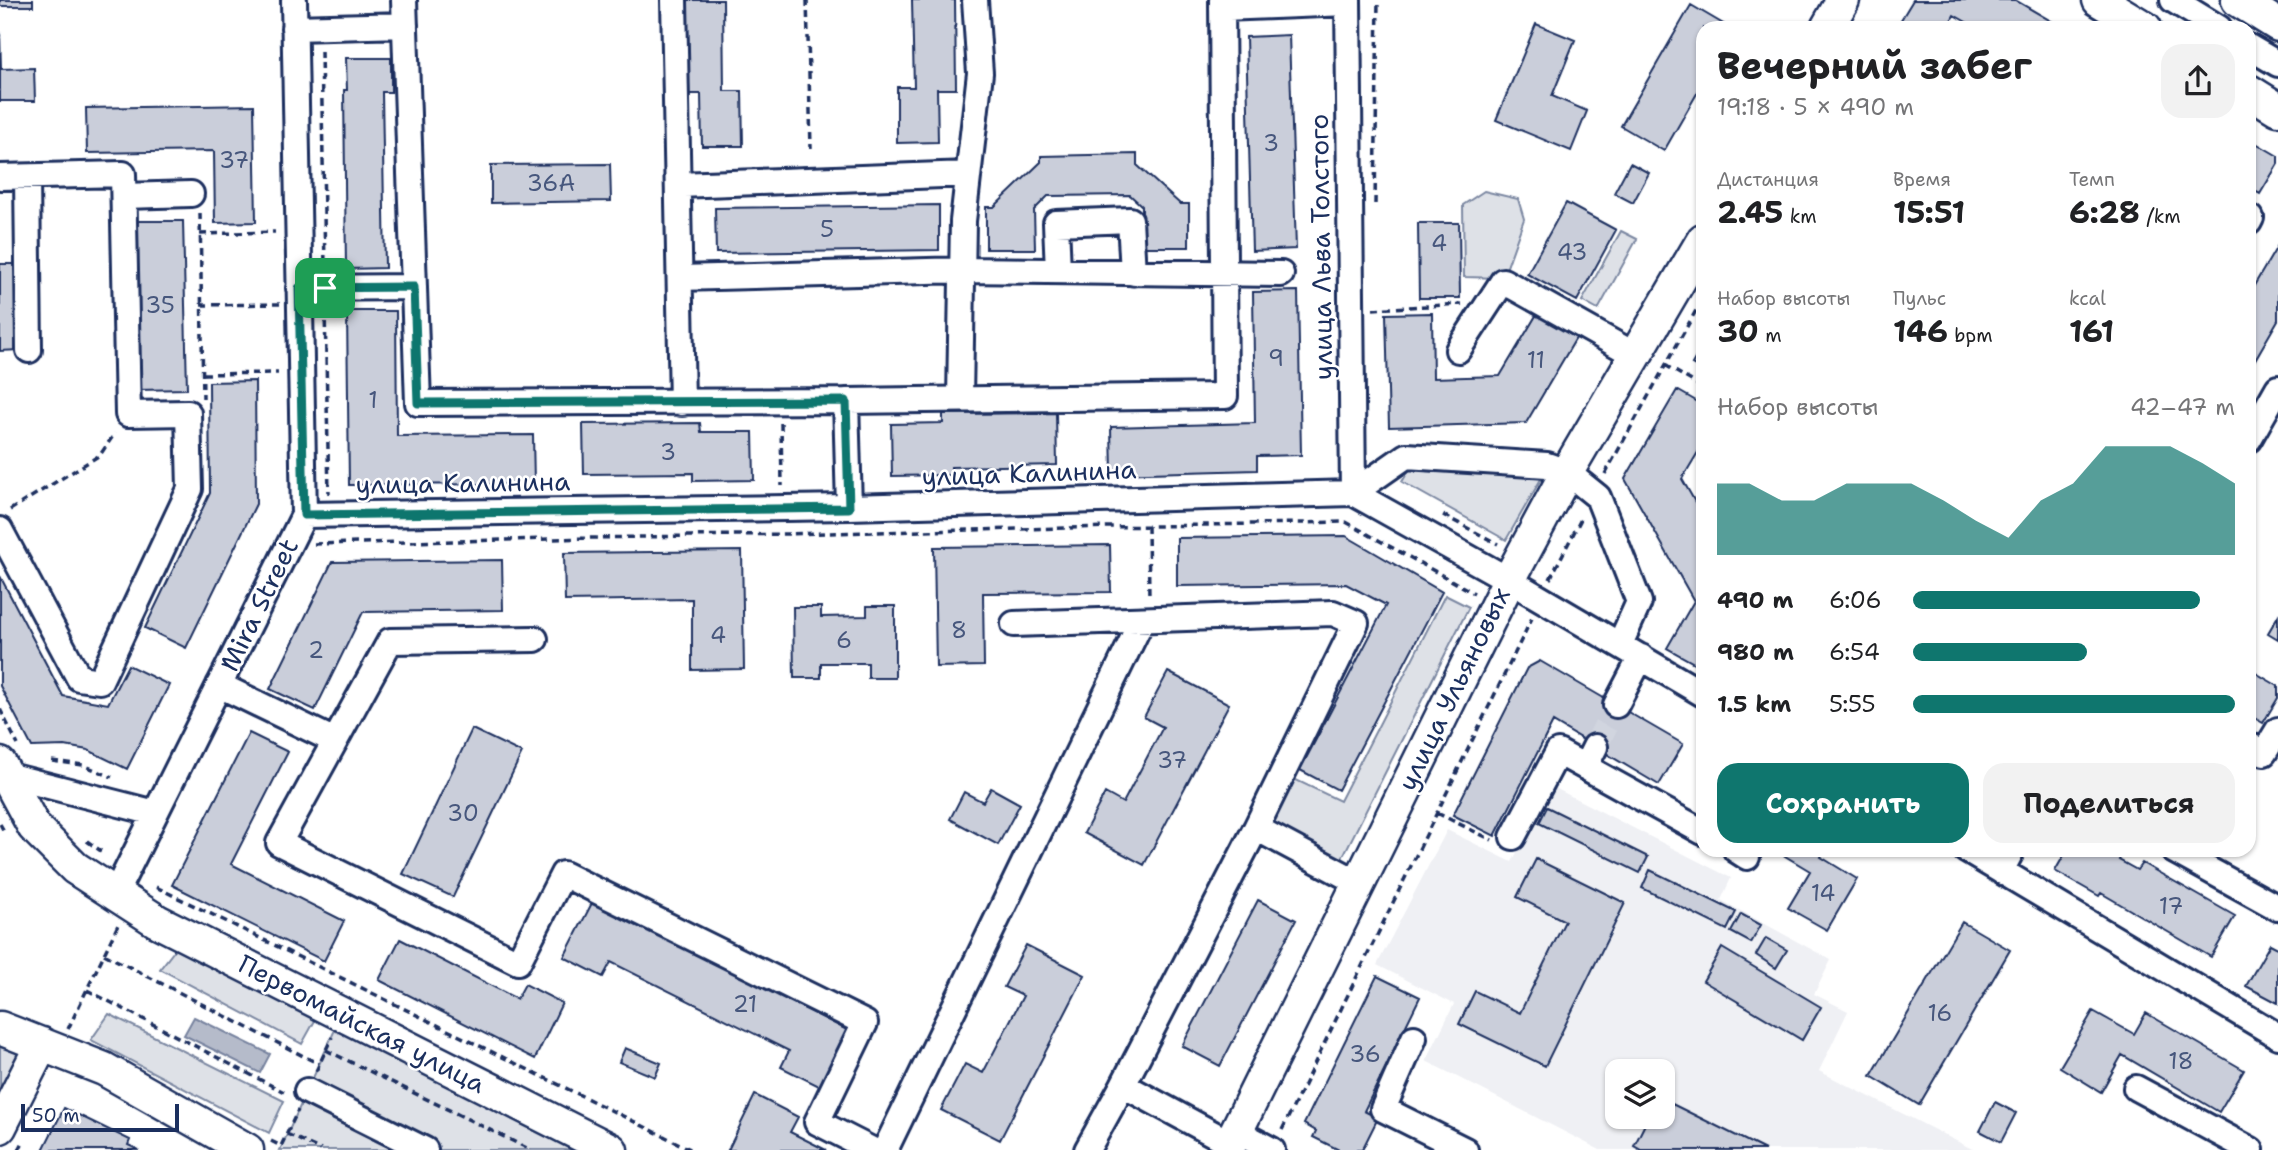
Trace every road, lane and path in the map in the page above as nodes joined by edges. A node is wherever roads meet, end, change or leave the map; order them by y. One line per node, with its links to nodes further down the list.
1 (294, 0): 18 (street, Mira Street)
2 (404, 0): 15 (street)
3 (674, 0): 27 (street)
4 (807, 0): 23 (path)
5 (975, 0): 24 (street)
6 (1843, 0): 12 (main road)
7 (2099, 0): 13 (main road)
8 (2173, 0): 14 (street)
9 (2238, 0): 16 (main road)
10 (1348, 2): 11 (street); 62 (street, улица Льва Толстого)
11 (1222, 4): 36 (street)
12 (1831, 21)
13 (2134, 21)
14 (2207, 21)
15 (405, 25): 17 (street); 39 (street)
16 (2278, 25)
17 (320, 27): 18 (street); 40 (path)
18 (294, 28): 41 (street, Mira Street)
19 (2256, 51): 20 (street)
20 (2278, 64)
21 (2256, 95): 22 (main road)
22 (2278, 109)
23 (811, 148)
24 (968, 174): 27 (street); 33 (street)
25 (0, 177): 26 (street)
26 (27, 177): 29 (street); 46 (street)
27 (678, 185): 38 (street)
28 (191, 194): 29 (street); 31 (path)
29 (124, 195): 58 (street)
30 (282, 232): 31 (path)
31 (200, 234): 43 (path)
32 (1696, 255): 48 (main road, улица Ульяновых)
33 (962, 270): 34 (street); 38 (street); 53 (street)
34 (1058, 271): 35 (street); 35 (street)
35 (1133, 273): 36 (street)
36 (1224, 274): 37 (street); 53 (street)
37 (1280, 274)
38 (680, 278): 56 (street)
39 (414, 287): 40 (street); 56 (street)
40 (325, 288): 41 (street); 63 (path)
41 (291, 296): 43 (path); 66 (street, Mira Street)
42 (1489, 303): 45 (path); 47 (street); 48 (street)
43 (201, 305): 50 (path)
44 (1696, 305): 48 (path)
45 (1373, 309)
46 (29, 350)
47 (1458, 350)
48 (1647, 357): 51 (path); 60 (main road, улица Ульяновых); 64 (path)
49 (284, 372): 50 (path)
50 (203, 374): 57 (path)
51 (1696, 383)
52 (2278, 388): 59 (street)
53 (960, 400): 54 (street)
54 (846, 401): 55 (street); 65 (street)
55 (781, 402): 56 (street); 61 (path)
56 (682, 403)
57 (188, 413): 58 (street); 69 (street)
58 (128, 414): 67 (path)
59 (2256, 427)
60 (1567, 472): 62 (street); 64 (street); 71 (main road, улица Ульяновых)
61 (782, 488)
62 (1353, 493): 65 (street, улица Калинина); 71 (street)
63 (329, 494)
64 (1594, 494): 72 (path); 76 (street)
65 (849, 508): 66 (street, улица Калинина)
66 (304, 515): 78 (street, Mira Street)
67 (0, 517)
68 (1148, 526): 70 (path); 71 (path); 73 (path)
69 (0, 530)
70 (312, 544)
71 (1502, 592): 72 (street); 96 (main road, улица Ульяновых)
72 (1541, 598): 76 (street); 88 (path)
73 (1142, 620): 74 (street); 90 (street); 121 (street)
74 (1014, 624)
75 (535, 639): 82 (street)
76 (1620, 644): 77 (street)
77 (1641, 657): 79 (street); 80 (street)
78 (219, 685): 82 (street); 87 (street, Mira Street)
79 (1696, 690)
80 (1616, 705)
81 (2278, 730): 83 (street)
82 (335, 741): 120 (street)
83 (2256, 748)
84 (49, 761): 86 (path)
85 (2, 772): 87 (street); 97 (main road, Первомайская улица)
86 (116, 778)
87 (155, 813): 97 (street, Mira Street)
88 (1437, 813): 91 (path); 123 (path)
89 (1696, 827): 91 (street)
90 (1256, 828): 96 (street); 105 (street)
91 (1513, 837)
92 (84, 838): 93 (path)
93 (106, 856)
94 (2186, 857): 98 (street)
95 (2006, 861): 102 (street)
96 (1359, 883): 112 (main road, улица Ульяновых)
97 (132, 894): 99 (path); 108 (path); 118 (main road, Первомайская улица)
98 (2278, 908)
99 (104, 954): 100 (path); 117 (path)
100 (87, 990): 104 (path); 107 (path)
101 (0, 1028): 104 (main road)
102 (2278, 1036)
103 (1413, 1038): 124 (street)
104 (54, 1039): 110 (main road); 114 (main road)
105 (1123, 1084): 112 (street); 122 (street)
106 (2136, 1088): 125 (street)
107 (300, 1096): 111 (path); 116 (street)
108 (617, 1112): 109 (path); 119 (path)
109 (613, 1119)
110 (0, 1127)
111 (287, 1134): 113 (path); 115 (path)
112 (1231, 1141): 123 (street)
113 (281, 1146)
114 (247, 1150)
115 (321, 1150)
116 (425, 1150)
117 (531, 1150)
118 (611, 1150)
119 (692, 1150)
120 (872, 1150)
121 (885, 1150)
122 (1087, 1150)
123 (1272, 1150)
124 (1465, 1150)
125 (2251, 1150)

